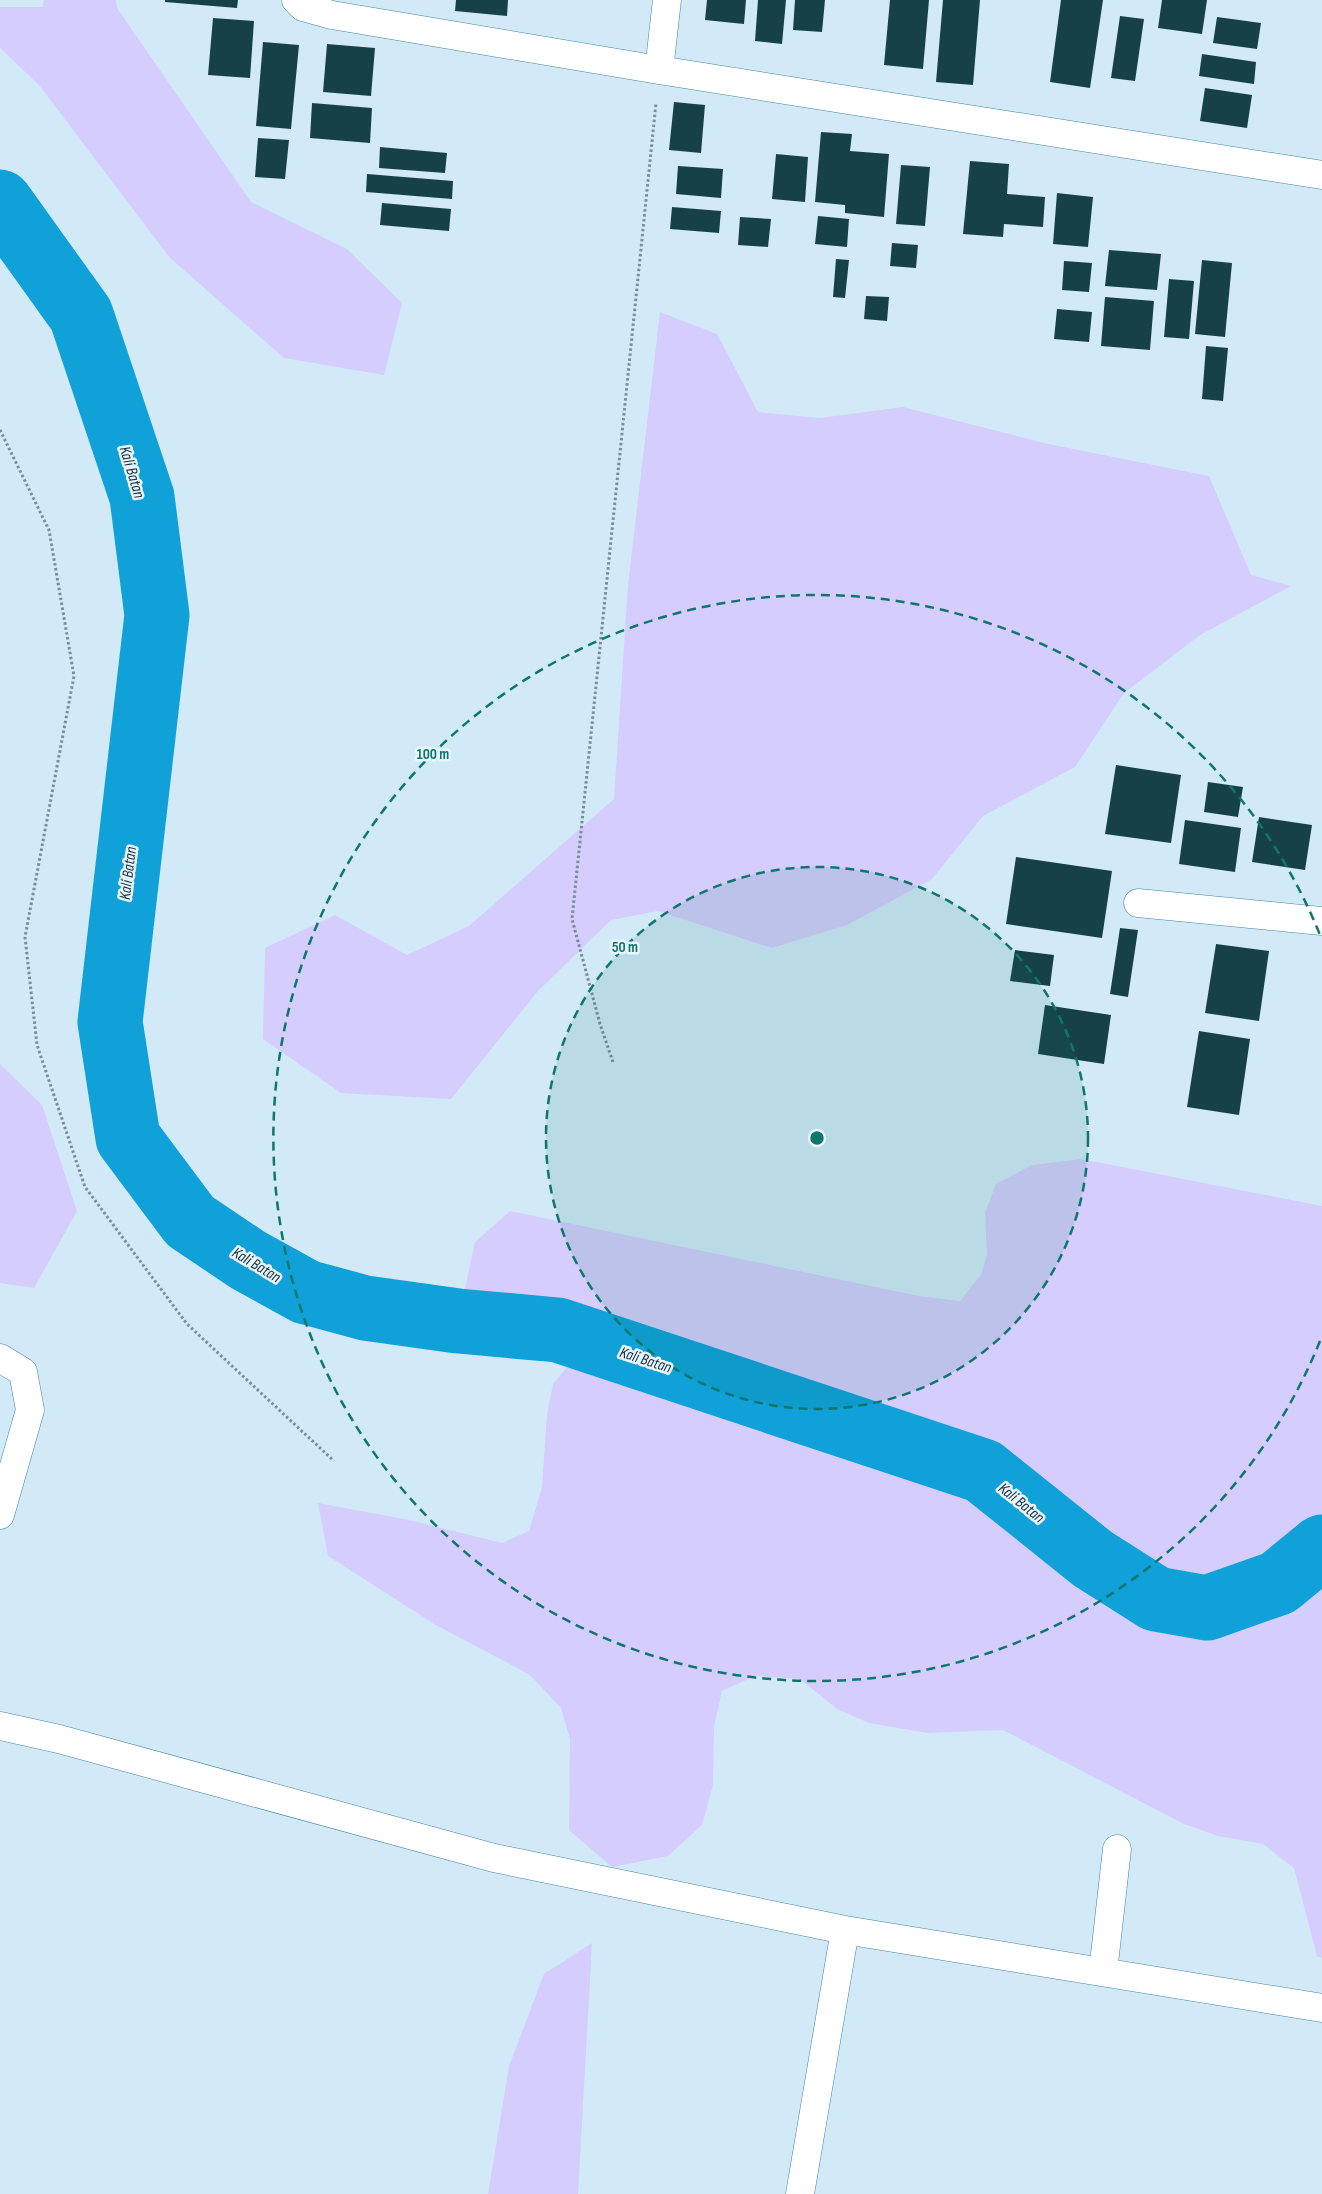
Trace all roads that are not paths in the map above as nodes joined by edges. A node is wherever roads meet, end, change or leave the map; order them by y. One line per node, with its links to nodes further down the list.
1 (296, 0): 3 (street)
2 (667, 0): 3 (street)
3 (659, 70): 4 (street)
4 (1322, 175)
5 (1138, 903): 6 (street)
6 (1322, 921)
7 (0, 1358): 8 (street)
8 (0, 1515)
9 (0, 1726): 11 (street)
10 (1117, 1849): 12 (street)
11 (845, 1930): 12 (street); 14 (street)
12 (1103, 1972): 13 (street)
13 (1322, 2008)
14 (800, 2194)

